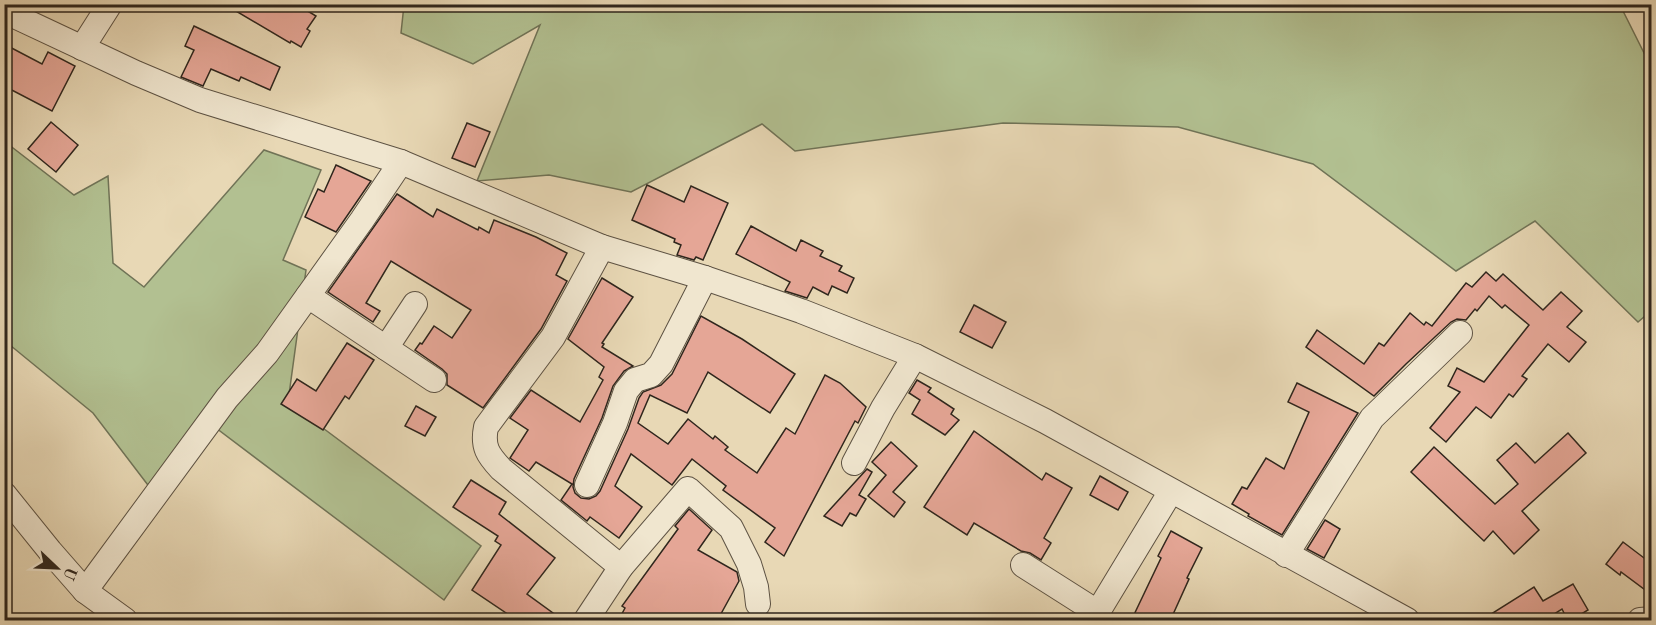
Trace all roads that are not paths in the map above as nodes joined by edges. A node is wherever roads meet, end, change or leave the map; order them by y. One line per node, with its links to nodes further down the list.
1 (110, 4): 3 (street)
2 (4, 11): 3 (street)
3 (82, 48): 4 (street)
4 (401, 162): 5 (street); 7 (street)
5 (602, 247): 6 (street); 19 (street)
6 (705, 278): 11 (street); 14 (street)
7 (308, 296): 10 (street); 20 (street)
8 (415, 304): 10 (street)
9 (1460, 333): 17 (street)
10 (386, 348): 12 (street)
11 (915, 356): 13 (street); 15 (street)
12 (434, 380)
13 (854, 463)
14 (586, 485)
15 (1171, 491): 17 (street); 22 (street)
16 (4, 494): 20 (street)
17 (1286, 555): 26 (street)
18 (1023, 565): 22 (street)
19 (621, 567): 21 (street); 25 (street)
20 (85, 591): 24 (street)
21 (758, 604)
22 (1095, 616)
23 (1652, 619): 27 (street)
24 (125, 621)
25 (586, 621)
26 (1407, 621)
27 (1640, 621)

